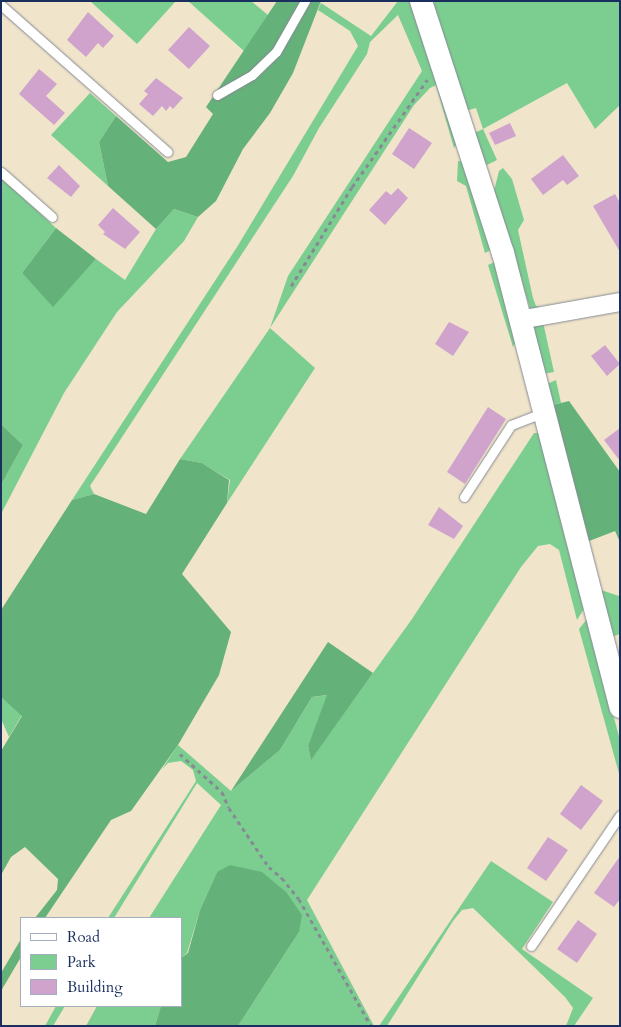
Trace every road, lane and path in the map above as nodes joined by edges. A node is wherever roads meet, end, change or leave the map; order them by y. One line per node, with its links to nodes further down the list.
1 (305, 1): 5 (lane)
2 (421, 1): 4 (street)
3 (1, 5): 6 (lane)
4 (445, 74): 9 (path); 11 (street)
5 (216, 95)
6 (168, 152)
7 (1, 172): 8 (lane)
8 (52, 217)
9 (291, 286)
10 (620, 302): 11 (street)
11 (519, 320): 12 (street)
12 (542, 413): 13 (lane); 14 (street)
13 (464, 497)
14 (620, 707)
15 (180, 754): 18 (path)
16 (620, 815): 17 (lane)
17 (530, 946)
18 (371, 1026)

